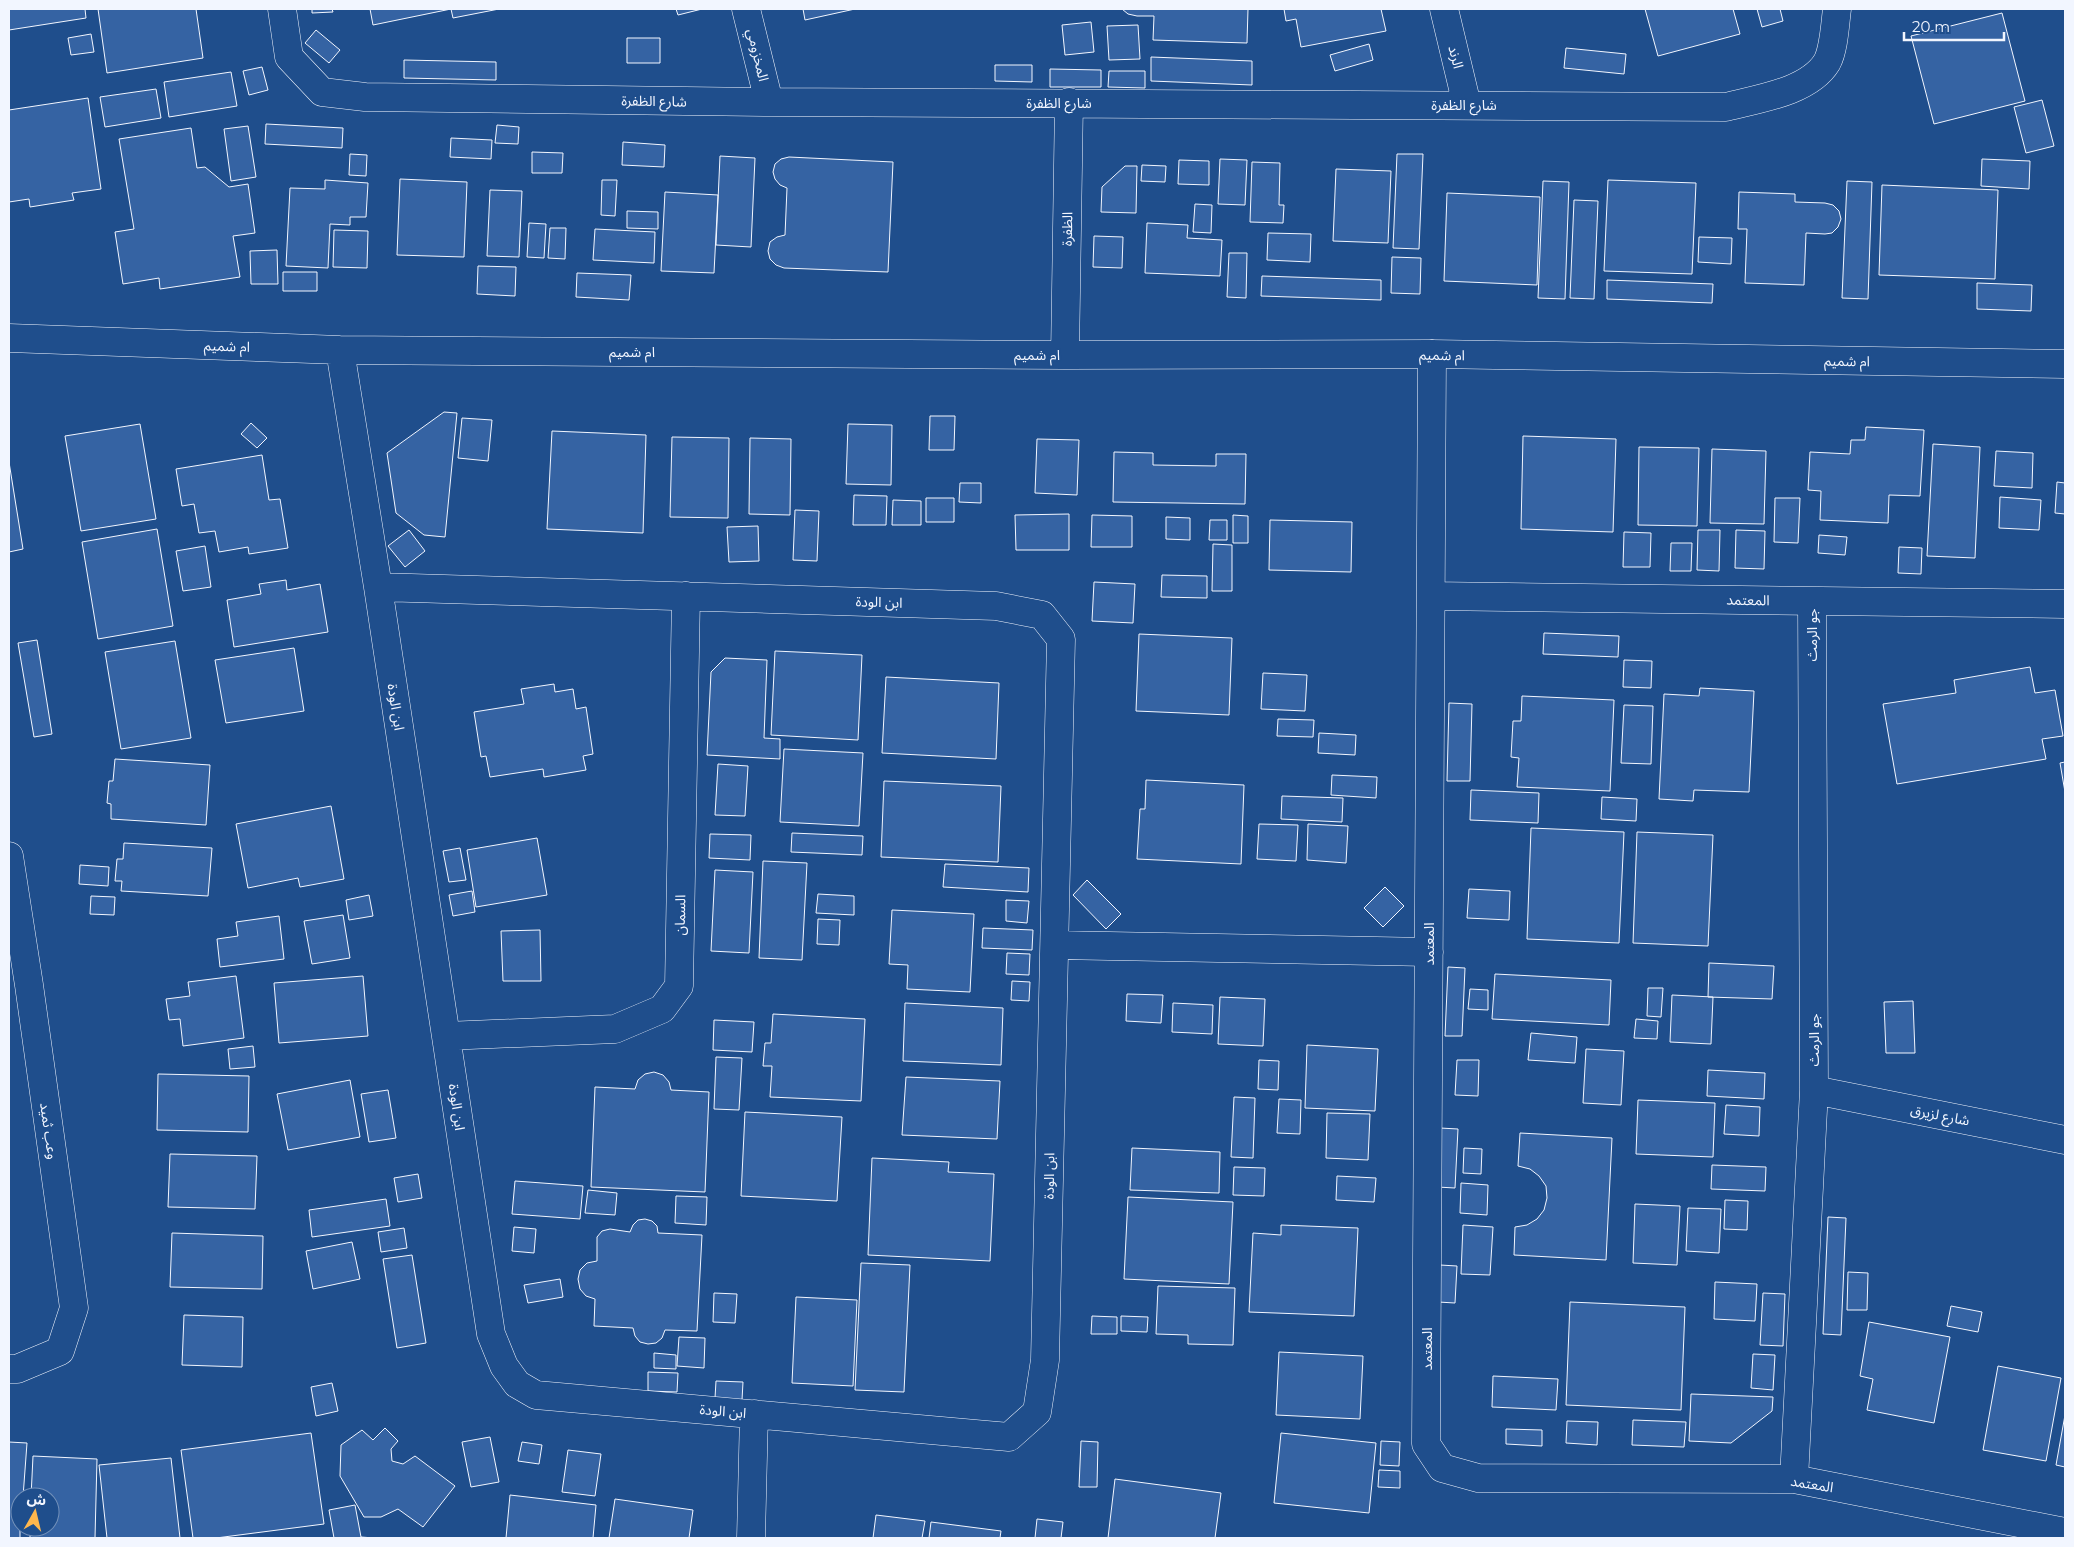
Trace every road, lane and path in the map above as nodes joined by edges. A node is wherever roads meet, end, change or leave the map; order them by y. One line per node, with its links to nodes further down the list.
1 (282, 9): 5 (street, شارع الظفرة)
2 (746, 9): 5 (street, المخزومي)
3 (1444, 9): 7 (street, الرند)
4 (1838, 9): 7 (street, شارع الظفرة)
5 (769, 102): 6 (street, شارع الظفرة)
6 (1069, 102): 7 (street, شارع الظفرة); 11 (street, الظفرة)
7 (1468, 105)
8 (9, 338): 9 (street, ام شميم)
9 (340, 350): 11 (street, ام شميم); 13 (street, ابن الودة)
10 (1432, 354): 11 (street, ام شميم); 12 (street, ام شميم); 15 (street, المعتمد)
11 (1065, 355)
12 (2065, 364)
13 (378, 587): 14 (street, ابن الودة); 22 (street, ابن الودة)
14 (686, 596): 19 (street, ابن الودة); 22 (street, السمان)
15 (1431, 596): 16 (street, المعتمد); 20 (street, المعتمد)
16 (1812, 601): 17 (street, المعتمد); 23 (street, جو الرمث)
17 (2065, 604)
18 (9, 856): 21 (street, وعب ثميد)
19 (1054, 945): 20 (street); 26 (street, ابن الودة)
20 (1429, 952): 27 (street, المعتمد)
21 (19, 984): 25 (street, وعب ثميد)
22 (446, 1036): 26 (street, ابن الودة)
23 (1814, 1090): 24 (street, شارع لزيرق); 27 (street, جو الرمث)
24 (2065, 1140)
25 (9, 1369)
26 (754, 1414): 29 (street, ابن الودة)
27 (1794, 1479): 28 (street, المعتمد)
28 (2065, 1532)
29 (751, 1538)

